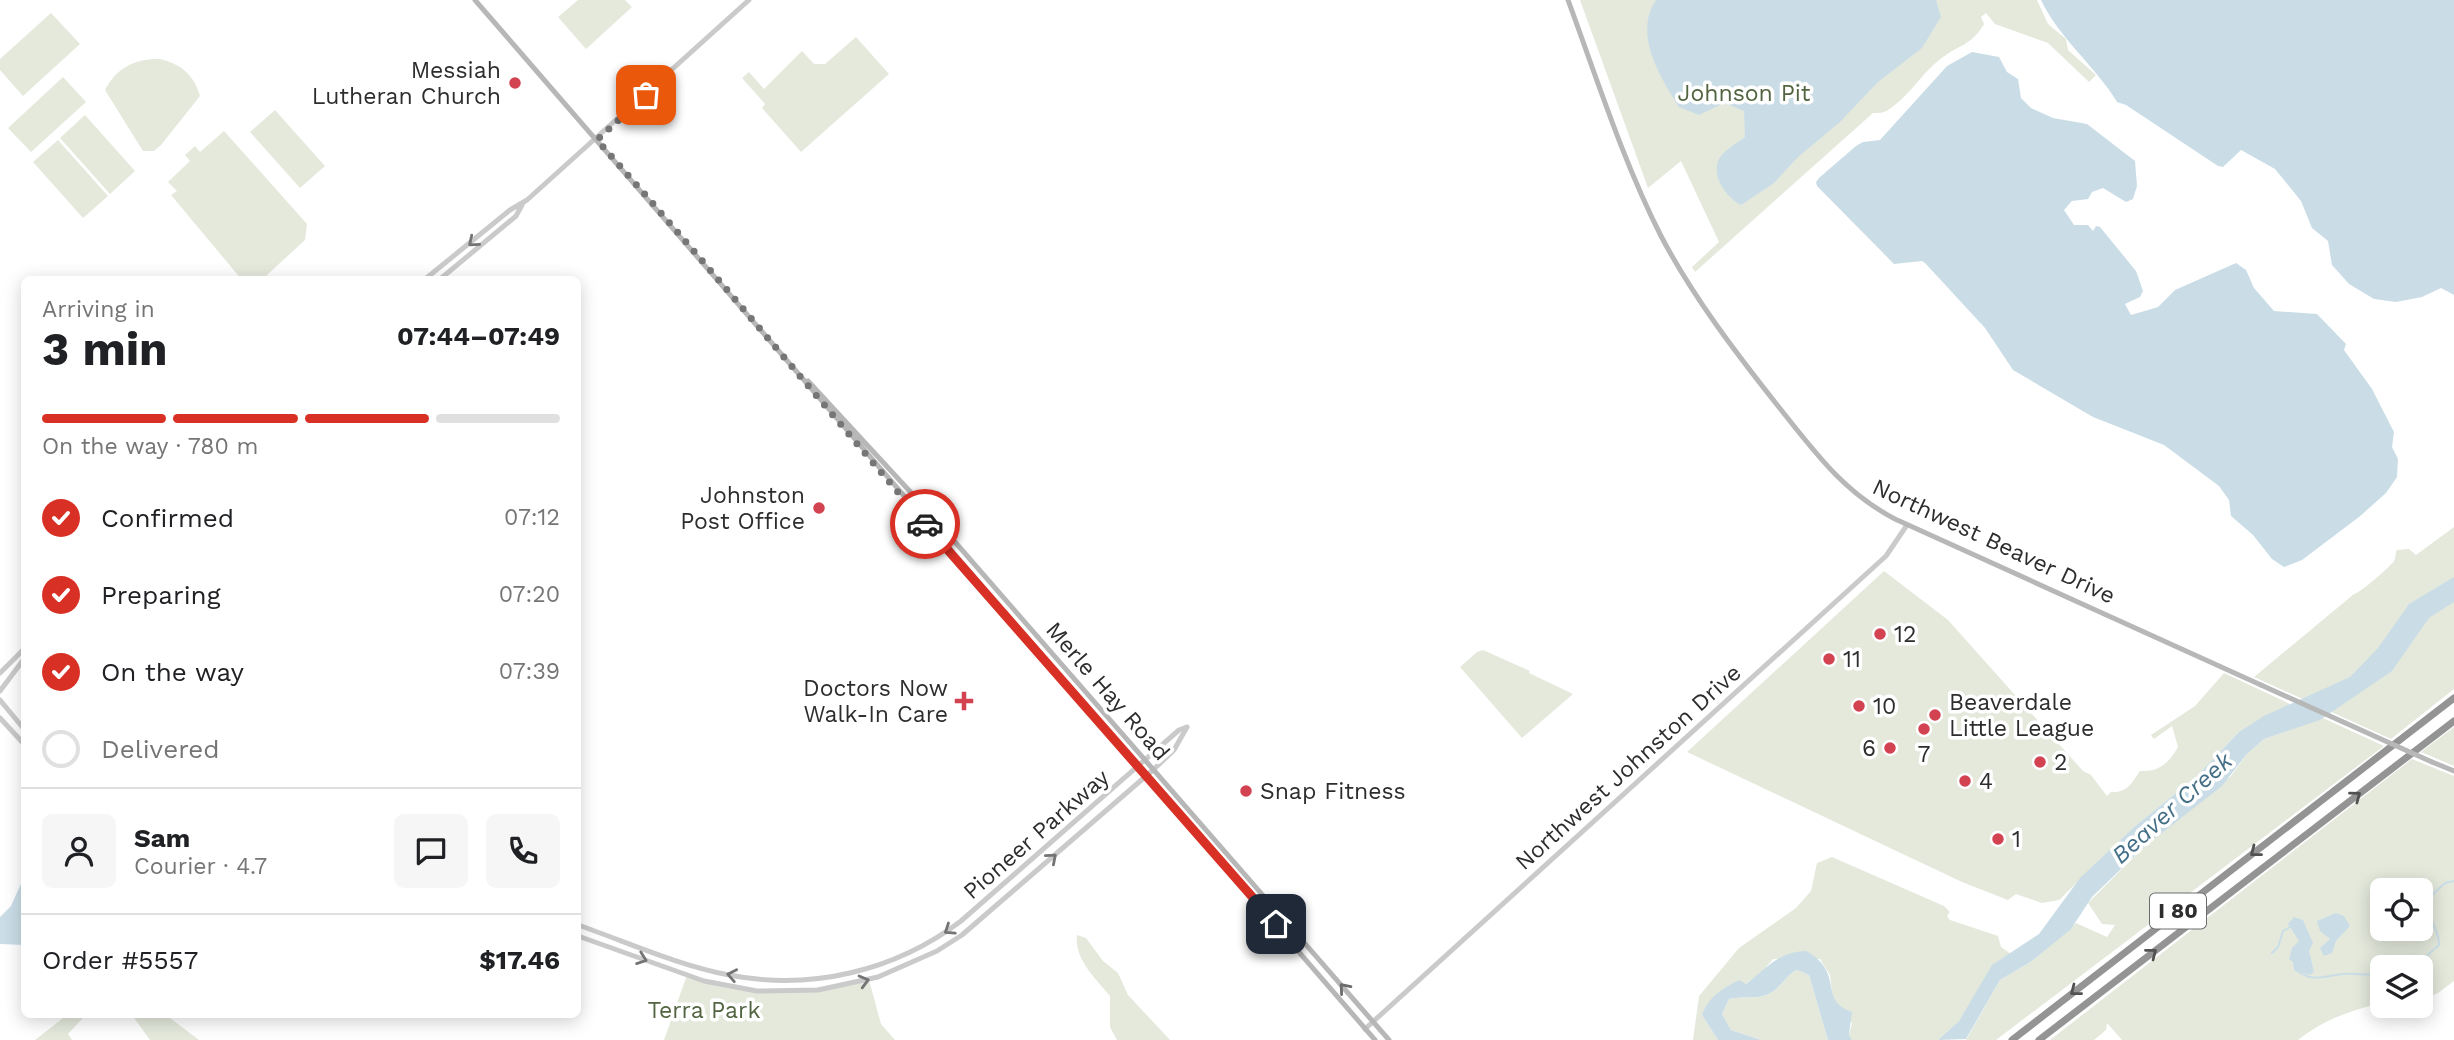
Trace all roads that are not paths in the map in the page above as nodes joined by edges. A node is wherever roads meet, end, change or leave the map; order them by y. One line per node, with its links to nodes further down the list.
1 (475, 0): 4 (main road, Merle Hay Road)
2 (749, 0): 4 (street)
3 (1568, 0): 9 (main road, Northwest Beaver Drive)
4 (597, 140): 5 (street); 8 (main road, Merle Hay Road)
5 (522, 205): 6 (street, one-way to 6); 7 (street)
6 (429, 276)
7 (444, 276)
8 (796, 369): 20 (main road, Merle Hay Road); 21 (main road, Merle Hay Road)
9 (1908, 525): 23 (main road, Northwest Beaver Drive, bridge); 27 (street, Northwest Johnston Drive)
10 (21, 652): 12 (street)
11 (21, 663): 13 (street)
12 (0, 673)
13 (0, 691)
14 (2454, 698): 31 (highway, I 80, one-way to 31)
15 (0, 700): 18 (street)
16 (0, 718): 19 (street)
17 (2454, 721): 32 (highway, I 80, one-way to 17)
18 (21, 725)
19 (21, 741)
20 (1146, 762): 21 (street, Pioneer Parkway); 22 (main road, Merle Hay Road); 22 (street, Pioneer Parkway)
21 (1138, 769): 24 (main road, Merle Hay Road); 25 (street, Pioneer Parkway, one-way to 25)
22 (1153, 770): 24 (street, Pioneer Parkway); 27 (main road, Merle Hay Road, one-way to 22)
23 (2454, 771)
24 (1145, 777): 26 (street, Pioneer Parkway, one-way to 24); 28 (main road, Merle Hay Road)
25 (581, 926)
26 (581, 937)
27 (1373, 1021): 28 (street, Northwest Johnston Drive); 30 (main road, Merle Hay Road)
28 (1365, 1029): 29 (main road, Merle Hay Road)
29 (1375, 1040)
30 (1389, 1040)
31 (2012, 1040)
32 (2039, 1040)

